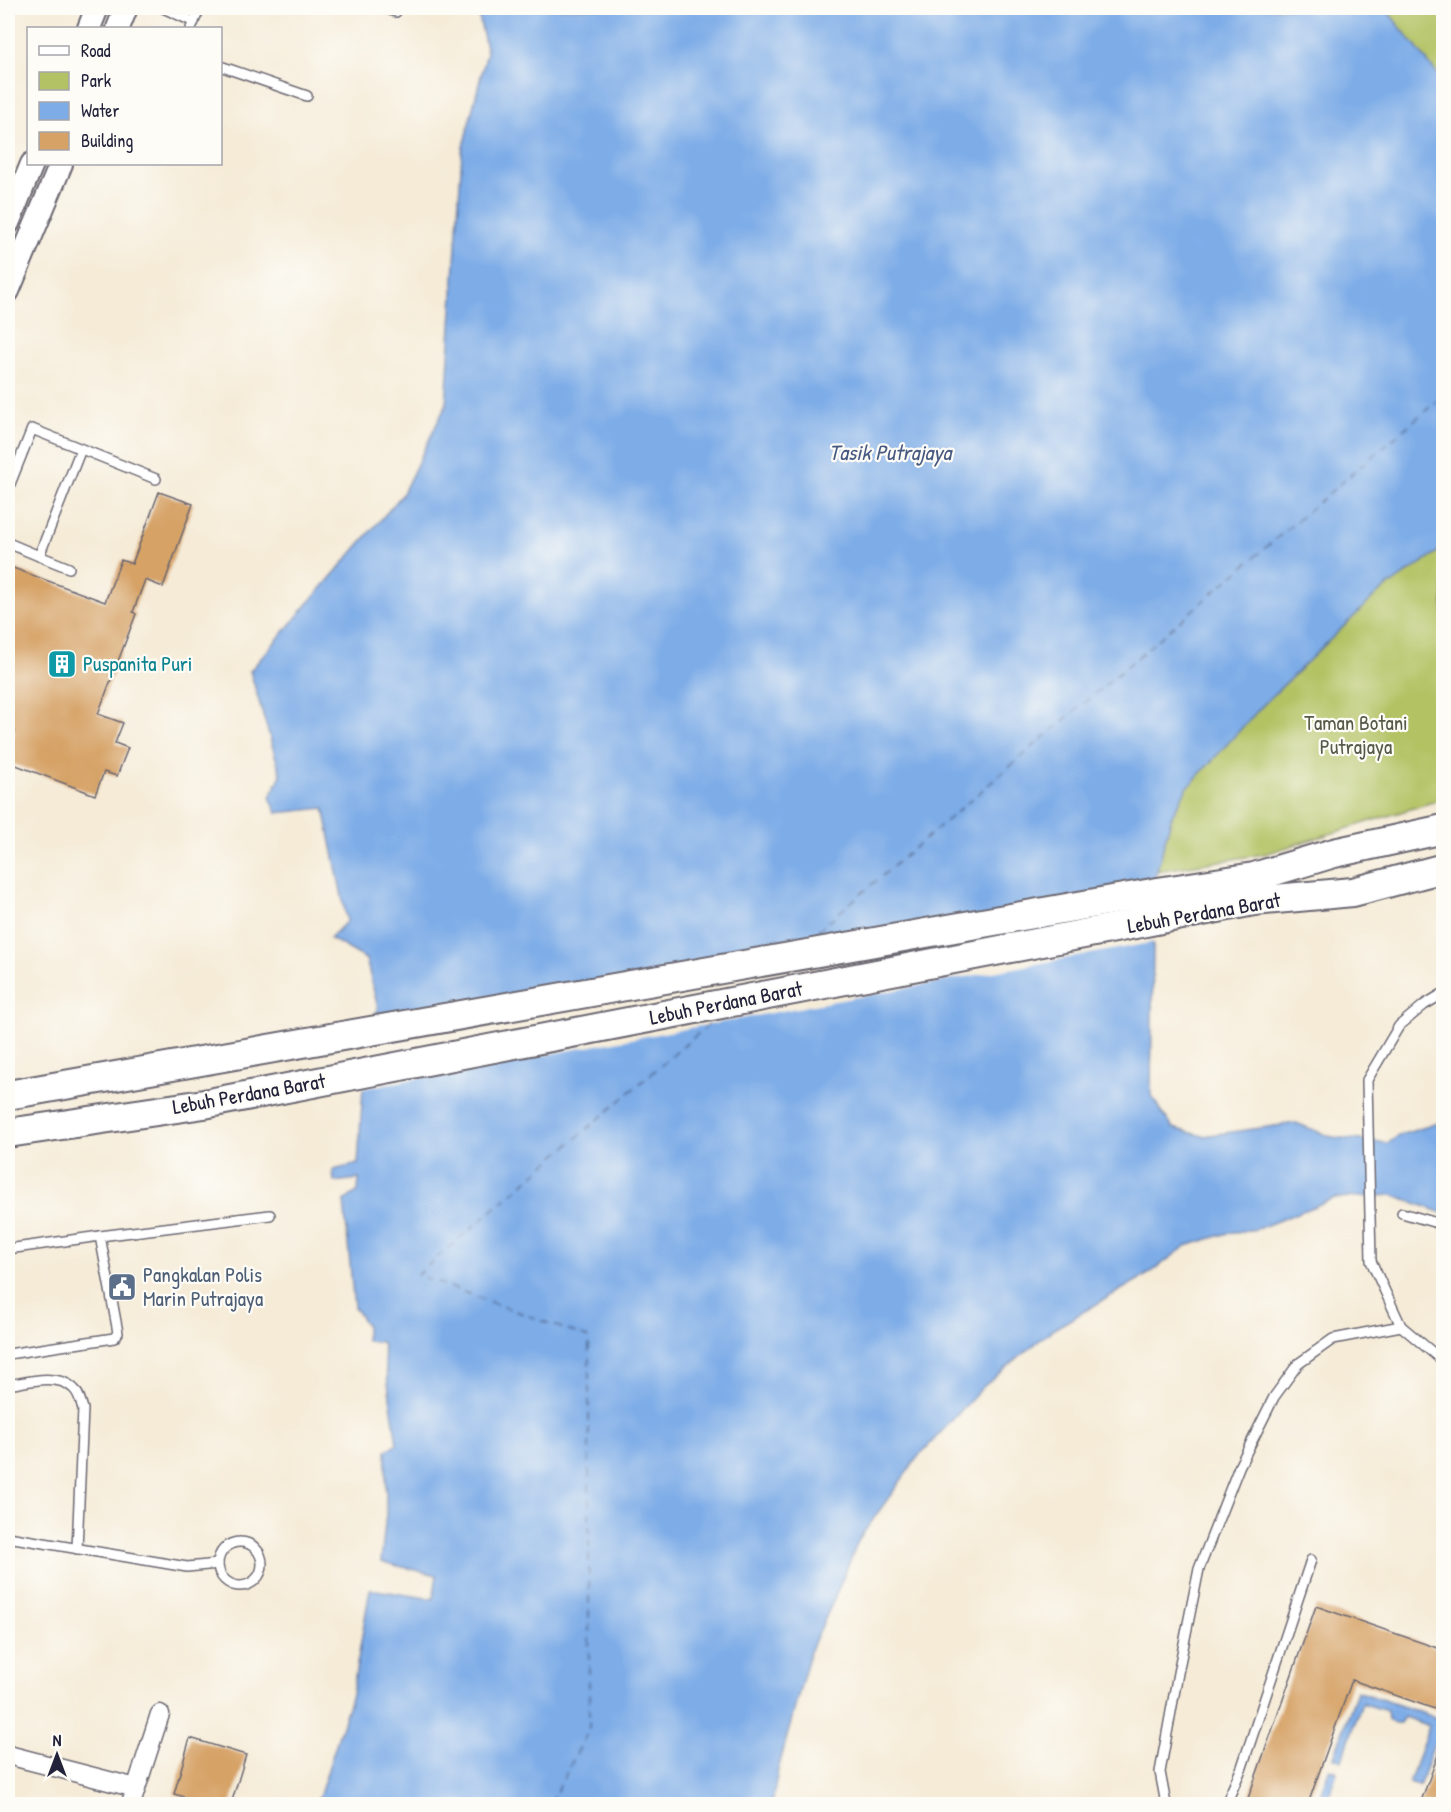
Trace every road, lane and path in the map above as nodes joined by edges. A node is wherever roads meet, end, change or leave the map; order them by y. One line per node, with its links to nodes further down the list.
1 (97, 8): 8 (street)
2 (126, 8): 9 (street)
3 (163, 8): 7 (lane)
4 (200, 8): 7 (lane)
5 (385, 8): 6 (lane)
6 (396, 12)
7 (192, 25)
8 (89, 27)
9 (117, 27)
10 (222, 67): 11 (lane)
11 (307, 96)
12 (32, 165): 14 (street)
13 (61, 165): 15 (street)
14 (8, 223)
15 (8, 291)
16 (81, 449): 17 (lane); 18 (lane); 20 (lane)
17 (156, 479)
18 (8, 489)
19 (8, 543): 20 (lane)
20 (39, 556): 21 (lane)
21 (69, 568)
22 (1443, 815): 24 (main road)
23 (1443, 829): 24 (main road, Lebuh Perdana Barat)
24 (1334, 853): 27 (main road, Lebuh Perdana Barat)
25 (1443, 868): 28 (main road, Lebuh Perdana Barat)
26 (1443, 885): 28 (main road)
27 (1254, 889): 28 (main road, Lebuh Perdana Barat); 30 (main road, Lebuh Perdana Barat); 31 (main road, Lebuh Perdana Barat)
28 (1353, 892)
29 (1443, 993): 37 (lane)
30 (8, 1095)
31 (8, 1133)
32 (1402, 1213): 34 (lane)
33 (270, 1215): 35 (lane)
34 (1443, 1225)
35 (100, 1236): 36 (lane); 38 (lane)
36 (8, 1249)
37 (1401, 1326): 39 (lane); 48 (lane)
38 (8, 1354)
39 (1443, 1362)
40 (8, 1385): 42 (lane)
41 (8, 1537): 42 (lane)
42 (77, 1549): 44 (lane)
43 (1311, 1560): 49 (lane)
44 (218, 1564): 44 (lane)
45 (160, 1714): 47 (street)
46 (8, 1755): 47 (street)
47 (133, 1796)
48 (1166, 1804)
49 (1226, 1804)

